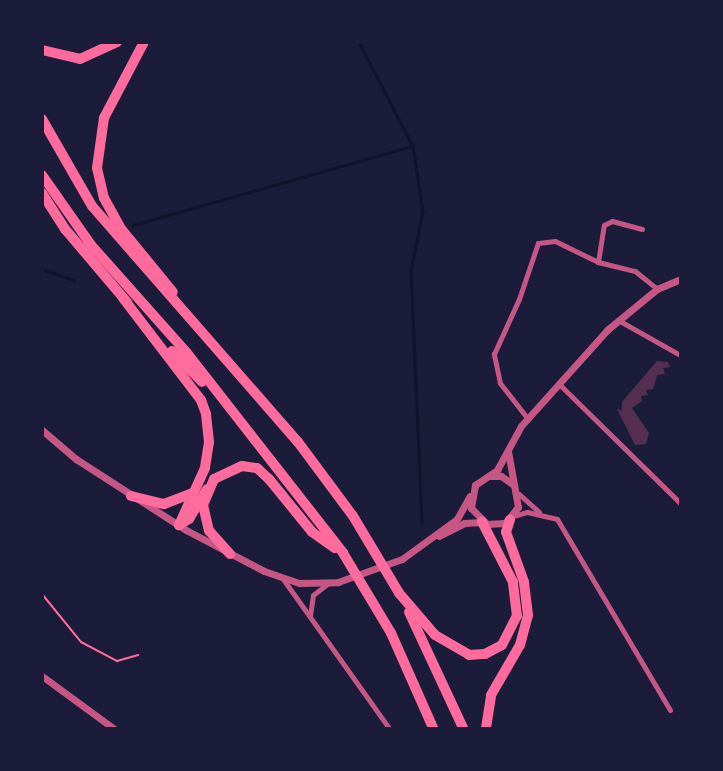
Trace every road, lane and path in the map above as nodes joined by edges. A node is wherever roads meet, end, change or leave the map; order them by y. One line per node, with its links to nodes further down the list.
1 (117, 42): 3 (highway)
2 (144, 42): 12 (highway)
3 (42, 50)
4 (42, 119): 12 (highway)
5 (42, 175): 16 (highway)
6 (42, 193): 11 (highway)
7 (642, 229): 8 (street)
8 (598, 262): 10 (street); 17 (street)
9 (680, 279): 10 (street)
10 (657, 289): 13 (street)
11 (123, 298): 16 (highway); 23 (highway)
12 (184, 310): 36 (highway)
13 (618, 320): 14 (street); 15 (street)
14 (680, 355)
15 (559, 384): 17 (street); 26 (street)
16 (223, 401): 32 (highway)
17 (528, 419): 19 (street)
18 (42, 430): 24 (street)
19 (508, 452): 20 (street); 22 (street)
20 (489, 476): 22 (street); 25 (street)
21 (207, 489): 30 (highway); 32 (highway); 33 (highway)
22 (517, 491): 27 (street); 28 (street)
23 (194, 493): 24 (highway); 30 (highway)
24 (131, 496): 30 (street)
25 (470, 496): 29 (street); 31 (street)
26 (680, 503)
27 (542, 513): 28 (street); 41 (street)
28 (512, 518): 29 (street); 46 (highway)
29 (482, 522): 31 (street); 36 (highway)
30 (179, 526): 33 (street)
31 (436, 537): 35 (street)
32 (343, 553): 44 (highway)
33 (230, 554): 34 (street)
34 (283, 579): 35 (street); 38 (street)
35 (327, 584): 38 (street)
36 (400, 593): 45 (highway)
37 (42, 594): 39 (path)
38 (311, 619): 43 (street)
39 (138, 656)
40 (42, 676): 42 (street)
41 (670, 710)
42 (113, 728)
43 (388, 728)
44 (433, 728)
45 (463, 728)
46 (486, 728)

